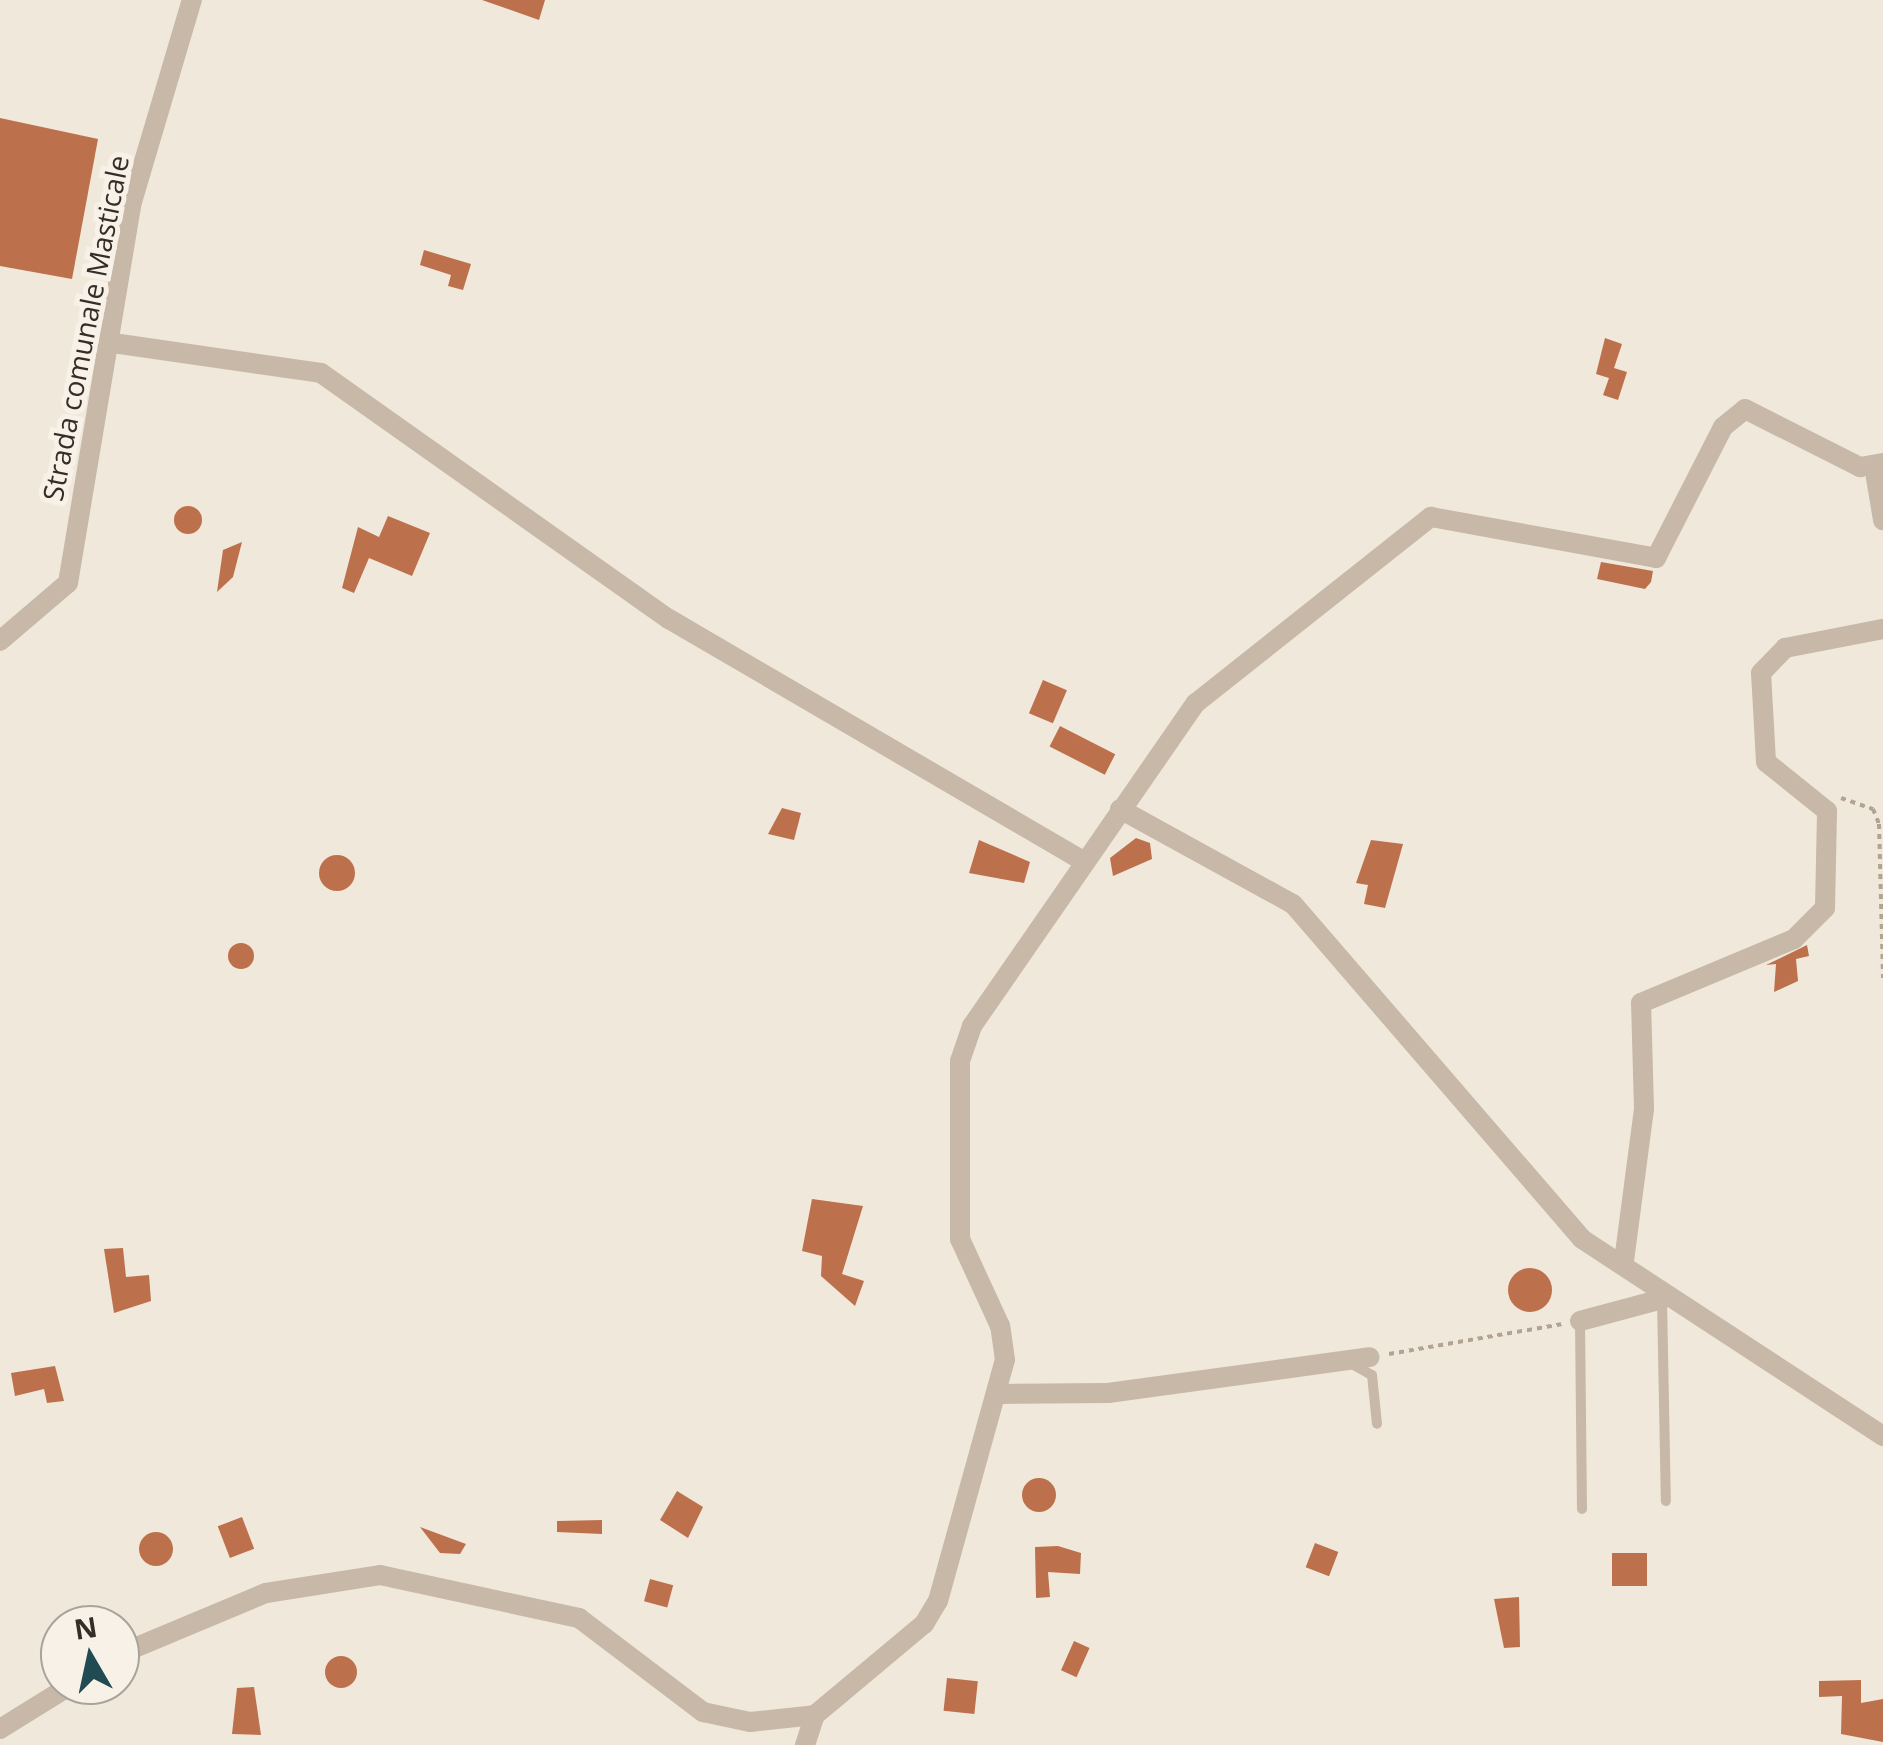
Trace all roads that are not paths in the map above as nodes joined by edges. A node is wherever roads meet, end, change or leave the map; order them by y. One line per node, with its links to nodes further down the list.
1 (192, 0): 2 (street, Strada comunale Masticale)
2 (106, 342): 6 (street, Strada comunale Masticale); 8 (street)
3 (1878, 464): 4 (street); 7 (street)
4 (1883, 520)
5 (1883, 629): 9 (street)
6 (0, 641)
7 (1120, 809): 8 (street); 9 (street)
8 (1082, 862): 14 (street)
9 (1624, 1261): 10 (street)
10 (1662, 1299): 11 (street); 16 (street); 17 (lane)
11 (1580, 1321): 18 (lane)
12 (1370, 1357): 13 (street)
13 (1344, 1361): 14 (street); 15 (lane)
14 (996, 1394): 21 (street)
15 (1377, 1424)
16 (1883, 1436)
17 (1666, 1501)
18 (1582, 1509)
19 (140, 1646): 21 (street)
20 (40, 1704): 22 (street)
21 (815, 1715): 23 (street)
22 (0, 1729)
23 (805, 1745)

